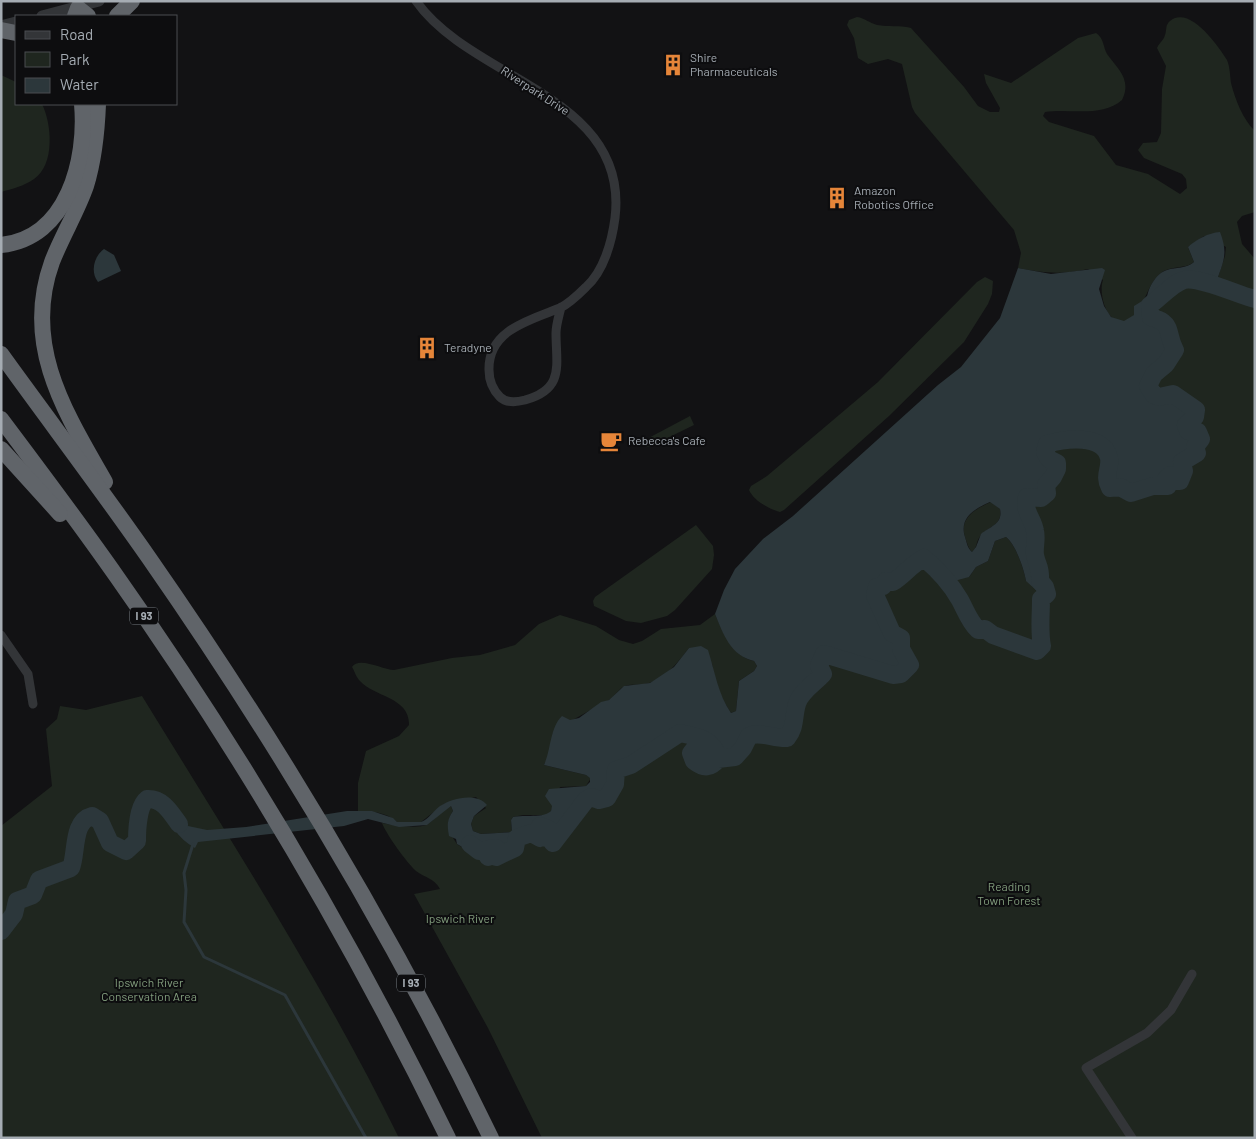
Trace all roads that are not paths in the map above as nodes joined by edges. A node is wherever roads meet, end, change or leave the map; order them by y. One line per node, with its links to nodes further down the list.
1 (99, 1): 4 (street)
2 (132, 1): 6 (highway)
3 (416, 1): 14 (street, Riverpark Drive)
4 (80, 13): 5 (street)
5 (55, 15)
6 (118, 15)
7 (15, 22): 8 (street)
8 (1, 26)
9 (1, 30): 10 (highway)
10 (15, 33)
11 (86, 105): 13 (highway)
12 (86, 105): 18 (highway)
13 (1, 245)
14 (561, 307): 14 (street, Riverpark Drive)
15 (1, 354): 18 (highway, I 93)
16 (1, 419): 19 (highway, I 93)
17 (1, 449): 19 (highway)
18 (148, 557): 24 (highway, I 93)
19 (117, 577): 23 (highway, I 93)
20 (1, 635): 21 (street)
21 (33, 704)
22 (1192, 974): 25 (street)
23 (448, 1138)
24 (491, 1138)
25 (1132, 1138)

